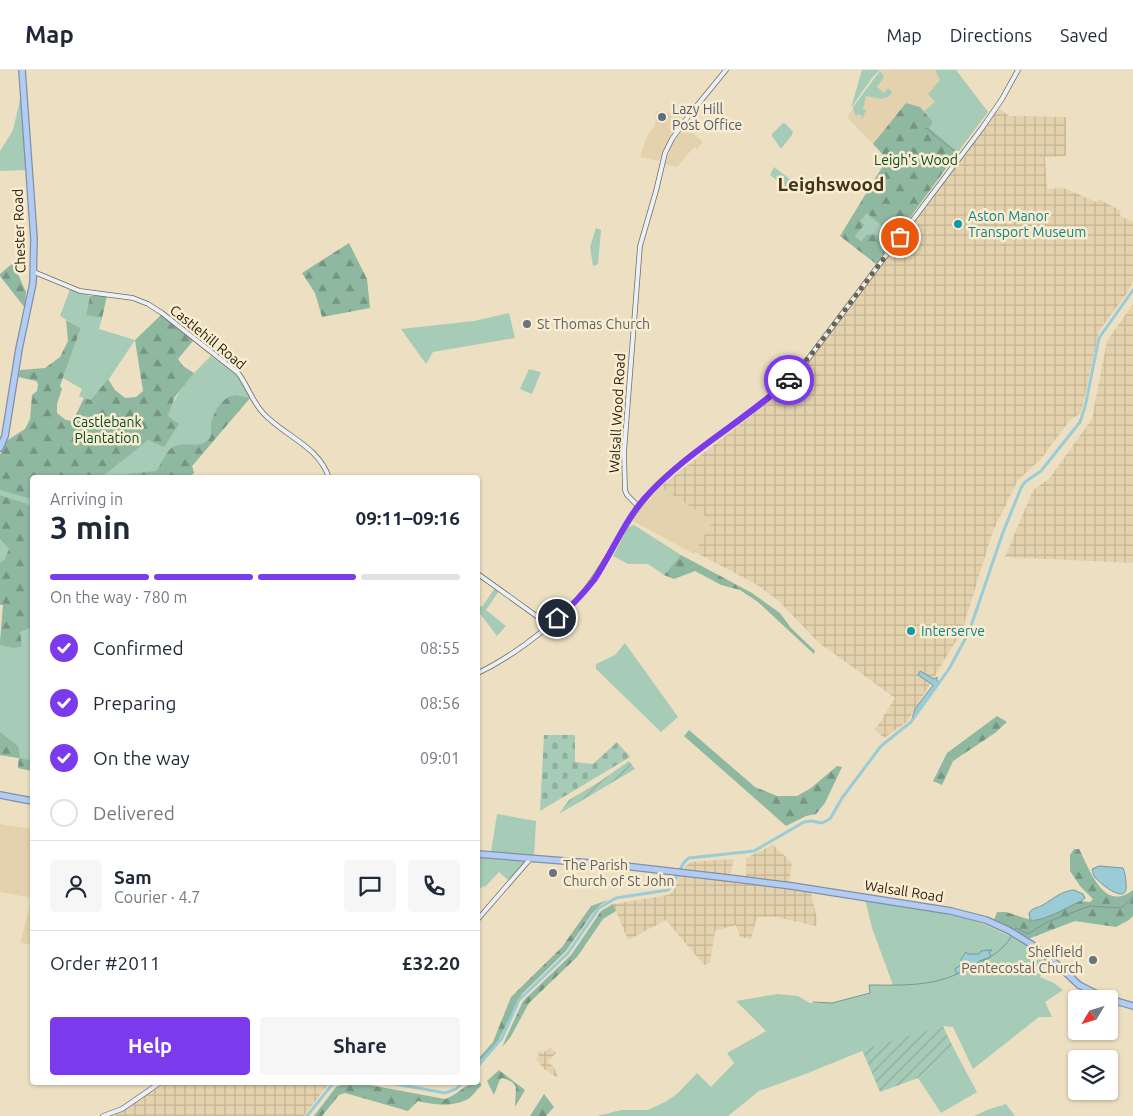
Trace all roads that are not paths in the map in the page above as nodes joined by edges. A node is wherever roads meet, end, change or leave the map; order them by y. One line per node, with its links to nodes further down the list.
1 (22, 70): 4 (highway, Chester Road)
2 (726, 70): 7 (main road, Walsall Wood Road)
3 (1018, 70): 7 (main road)
4 (34, 272): 5 (highway, Chester Road); 6 (main road, Castlehill Road)
5 (0, 448)
6 (328, 475)
7 (638, 506): 9 (main road)
8 (480, 575): 9 (main road)
9 (549, 625): 10 (main road)
10 (480, 671)
11 (0, 795): 12 (highway)
12 (30, 801)
13 (480, 854): 14 (highway, Walsall Road)
14 (533, 858): 15 (main road); 16 (highway, Walsall Road)
15 (480, 917)
16 (1089, 990)
17 (1118, 1002): 18 (highway, Walsall Road)
18 (1133, 1006)
19 (157, 1085): 20 (main road)
20 (103, 1116)

